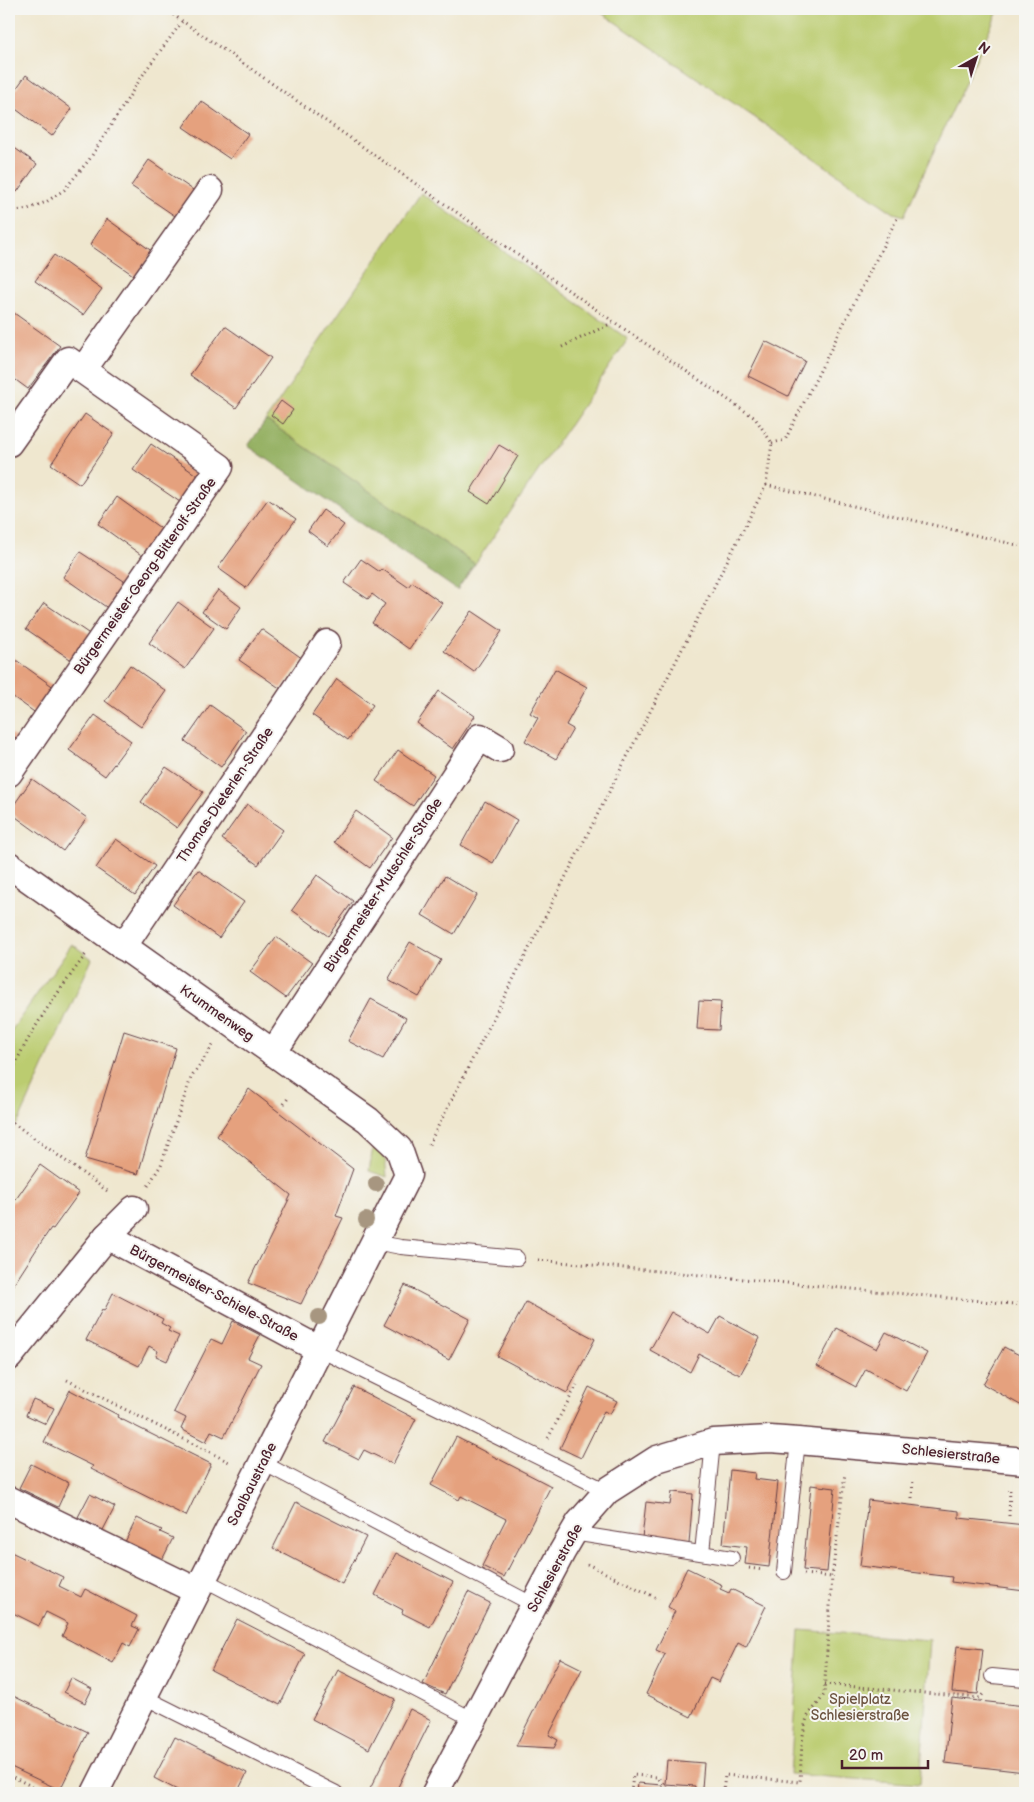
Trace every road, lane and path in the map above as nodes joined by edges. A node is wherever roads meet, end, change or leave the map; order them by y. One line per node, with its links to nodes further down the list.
1 (164, 9): 2 (path)
2 (182, 22): 4 (path); 6 (path)
3 (210, 190): 8 (street)
4 (9, 212)
5 (897, 218): 9 (path)
6 (614, 322): 7 (path); 9 (path)
7 (562, 346)
8 (83, 370): 10 (street, Bürgermeister-Georg-Bitterolf-Straße); 15 (street, Bürgermeister-Georg-Bitterolf-Straße)
9 (772, 443): 11 (path)
10 (9, 444)
11 (766, 485): 12 (path); 23 (path)
12 (1025, 547)
13 (327, 643): 17 (street, Thomas-Dieterlen-Straße)
14 (500, 749): 20 (street, Bürgermeister-Mutschler-Straße)
15 (9, 773)
16 (9, 865): 17 (street, Krummenweg)
17 (123, 947): 20 (street, Krummenweg)
18 (88, 951): 21 (path)
19 (218, 1038): 24 (path, Krummenweg)
20 (273, 1053): 23 (street, Krummenweg)
21 (9, 1079)
22 (9, 1120): 24 (path)
23 (408, 1175): 26 (street, Saalbaustraße)
24 (134, 1209): 25 (street)
25 (107, 1236): 29 (street, Bürgermeister-Schiele-Straße); 30 (street)
26 (374, 1242): 27 (lane); 29 (street, Saalbaustraße)
27 (517, 1258): 28 (path)
28 (1025, 1305)
29 (320, 1350): 38 (street, Saalbaustraße); 39 (lane)
30 (9, 1357)
31 (67, 1380): 38 (path)
32 (577, 1385): 35 (path)
33 (798, 1441): 34 (street, Schlesierstraße); 36 (street, Schlesierstraße); 44 (lane)
34 (712, 1442): 39 (street, Schlesierstraße); 42 (lane)
35 (545, 1446)
36 (848, 1446): 37 (street, Schlesierstraße); 46 (path)
37 (1025, 1461)
38 (259, 1469): 47 (street, Saalbaustraße); 49 (lane)
39 (607, 1491): 41 (street, Schlesierstraße)
40 (9, 1500): 47 (street)
41 (568, 1542): 42 (lane); 48 (path); 49 (street, Schlesierstraße)
42 (702, 1554): 43 (lane)
43 (732, 1558)
44 (784, 1572)
45 (824, 1576): 46 (path)
46 (832, 1576): 52 (path)
47 (200, 1585): 54 (street, Saalbaustraße); 55 (lane)
48 (659, 1599)
49 (534, 1605): 55 (street, Schlesierstraße)
50 (992, 1676): 51 (lane)
51 (1025, 1679)
52 (824, 1684): 53 (path); 63 (path)
53 (951, 1695)
54 (144, 1697): 58 (street, Saalbaustraße); 59 (lane)
55 (474, 1720): 60 (street, Schlesierstraße)
56 (9, 1775): 57 (path)
57 (45, 1793)
58 (95, 1793)
59 (336, 1793)
60 (435, 1793)
61 (631, 1793): 62 (path)
62 (672, 1793)
63 (723, 1793)

